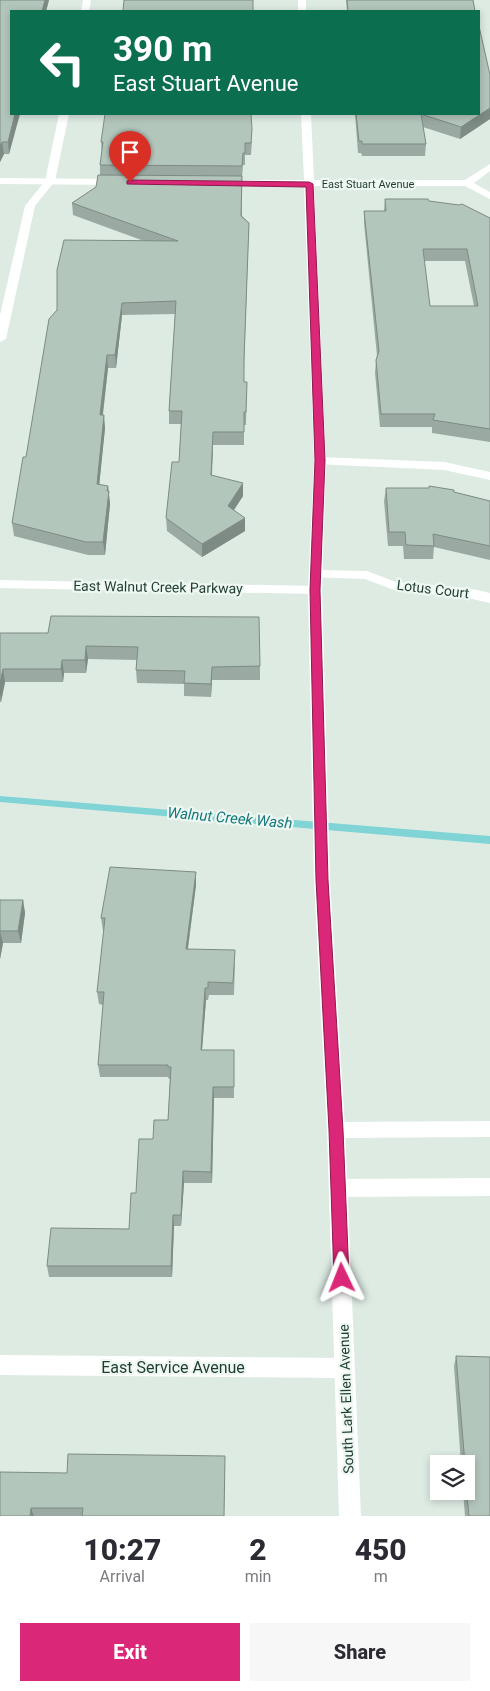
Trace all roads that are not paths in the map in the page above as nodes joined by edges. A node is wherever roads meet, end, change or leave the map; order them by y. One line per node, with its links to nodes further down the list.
1 (64, 115): 5 (street)
2 (306, 115): 9 (street, South Lark Ellen Avenue)
3 (490, 167): 8 (street)
4 (0, 181): 5 (street)
5 (50, 181): 6 (street); 11 (street)
6 (130, 182)
7 (209, 183): 9 (street, East Stuart Avenue)
8 (467, 183): 9 (street, East Stuart Avenue); 10 (street)
9 (309, 184): 12 (street, South Lark Ellen Avenue)
10 (490, 196)
11 (0, 339)
12 (320, 460): 13 (street); 14 (street, South Lark Ellen Avenue)
13 (490, 476)
14 (316, 574): 16 (street, South Lark Ellen Avenue); 17 (street, Lotus Court)
15 (0, 584): 16 (street, East Walnut Creek Parkway)
16 (315, 590): 19 (street, South Lark Ellen Avenue)
17 (490, 598)
18 (490, 1129): 19 (street)
19 (336, 1130): 21 (street, South Lark Ellen Avenue)
20 (490, 1187): 21 (street)
21 (338, 1188): 23 (street, South Lark Ellen Avenue)
22 (0, 1366): 23 (street, East Service Avenue)
23 (345, 1368): 24 (street, South Lark Ellen Avenue)
24 (350, 1516)

